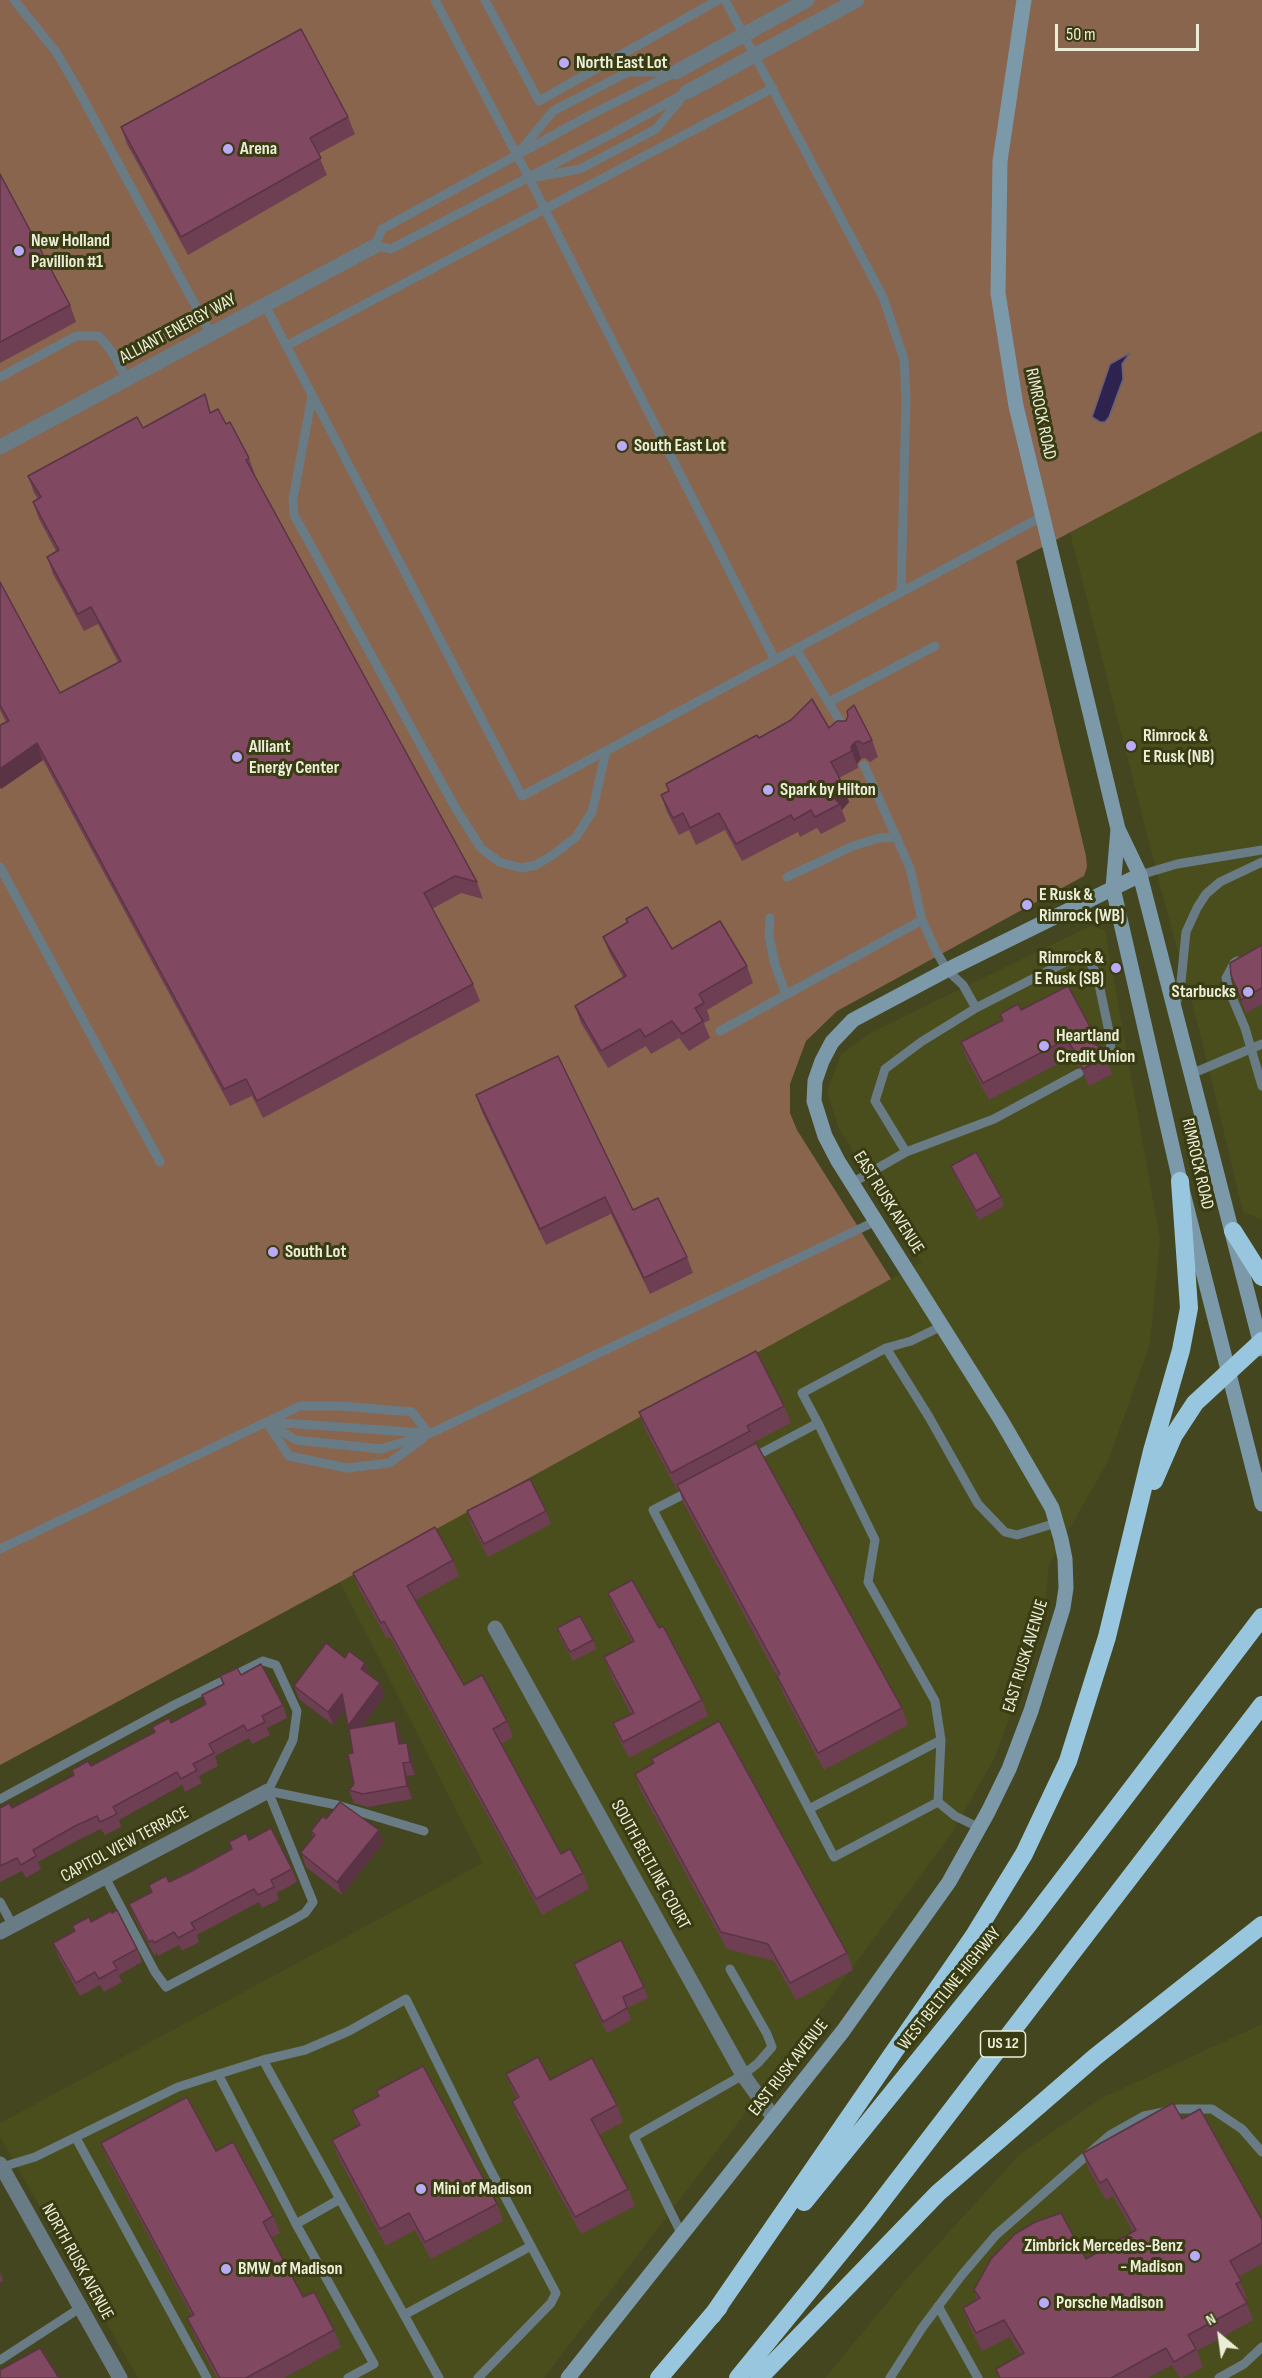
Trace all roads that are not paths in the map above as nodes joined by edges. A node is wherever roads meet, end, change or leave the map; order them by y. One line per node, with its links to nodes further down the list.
1 (14, 0): 19 (lane)
2 (435, 0): 14 (lane)
3 (484, 0): 4 (lane)
4 (718, 0)
5 (725, 0): 9 (lane)
6 (807, 0): 9 (street)
7 (857, 0): 10 (street)
8 (1024, 0): 25 (main road, RIMROCK ROAD)
9 (744, 34): 10 (lane); 11 (street)
10 (755, 54): 12 (lane); 13 (street)
11 (676, 72): 14 (lane); 14 (lane)
12 (773, 88): 16 (lane); 26 (lane)
13 (687, 92): 15 (lane); 15 (lane)
14 (517, 155): 15 (lane); 17 (lane)
15 (529, 178): 16 (lane); 17 (lane)
16 (545, 210): 20 (lane); 29 (lane)
17 (375, 246): 18 (street, ALLIANT ENERGY WAY)
18 (265, 305): 19 (street, ALLIANT ENERGY WAY); 20 (lane)
19 (211, 334): 22 (street, ALLIANT ENERGY WAY)
20 (286, 346): 23 (lane)
21 (0, 377): 22 (lane)
22 (127, 379): 24 (street, ALLIANT ENERGY WAY)
23 (312, 396): 32 (lane); 32 (lane)
24 (0, 447)
25 (1043, 516): 26 (lane); 34 (main road, RIMROCK ROAD)
26 (901, 592): 28 (lane)
27 (935, 646): 30 (lane)
28 (796, 649): 29 (lane); 30 (lane)
29 (775, 660): 32 (lane)
30 (829, 702): 31 (lane)
31 (848, 733)
32 (606, 751)
33 (864, 765): 35 (lane)
34 (1118, 829): 39 (main road, RIMROCK ROAD); 41 (main road, RIMROCK ROAD)
35 (897, 837): 40 (lane); 43 (lane)
36 (1262, 850): 39 (lane)
37 (1262, 862): 48 (lane)
38 (0, 867): 57 (lane)
39 (1140, 875): 41 (main road, EAST RUSK AVENUE); 48 (main road, RIMROCK ROAD)
40 (787, 877)
41 (1113, 888): 45 (main road, EAST RUSK AVENUE); 58 (main road, RIMROCK ROAD)
42 (770, 918): 46 (lane)
43 (922, 920): 45 (lane); 46 (lane)
44 (1243, 958): 51 (lane)
45 (947, 970): 47 (lane); 59 (main road, EAST RUSK AVENUE)
46 (786, 994): 49 (lane)
47 (976, 1008): 52 (lane); 56 (lane)
48 (1174, 1009): 54 (main road, RIMROCK ROAD)
49 (720, 1031)
50 (1262, 1044): 51 (lane)
51 (1250, 1051): 54 (lane); 55 (lane)
52 (1106, 1058)
53 (1079, 1073): 56 (lane)
54 (1191, 1074): 61 (main road, RIMROCK ROAD)
55 (1262, 1086)
56 (906, 1152): 59 (lane)
57 (160, 1162)
58 (1180, 1181): 66 (main road, RIMROCK ROAD); 74 (highway)
59 (852, 1183): 60 (main road, EAST RUSK AVENUE)
60 (876, 1221): 63 (main road, EAST RUSK AVENUE); 69 (lane)
61 (1233, 1231): 62 (highway); 64 (main road, RIMROCK ROAD)
62 (1262, 1277)
63 (942, 1326): 65 (lane); 73 (main road, EAST RUSK AVENUE)
64 (1261, 1344): 66 (highway)
65 (886, 1348): 68 (lane); 73 (lane)
66 (1229, 1372): 72 (main road, RIMROCK ROAD); 74 (highway)
67 (266, 1422): 69 (lane); 69 (lane); 69 (lane); 69 (lane); 75 (lane)
68 (818, 1423): 70 (lane); 79 (lane)
69 (429, 1434)
70 (746, 1461)
71 (705, 1483): 83 (lane)
72 (1262, 1504)
73 (1056, 1523): 84 (main road, EAST RUSK AVENUE)
74 (1135, 1524): 107 (highway)
75 (0, 1549)
76 (1262, 1617): 107 (highway, WEST BELTLINE HIGHWAY)
77 (495, 1628): 95 (street, SOUTH BELTLINE COURT)
78 (1262, 1705): 117 (highway, US 12)
79 (941, 1740): 82 (lane); 83 (lane)
80 (268, 1791): 81 (lane); 85 (lane); 86 (street, CAPITOL VIEW TERRACE); 86 (lane)
81 (0, 1799)
82 (938, 1802): 83 (lane); 84 (lane)
83 (809, 1809)
84 (980, 1828): 96 (main road, EAST RUSK AVENUE)
85 (424, 1831)
86 (105, 1877): 89 (street, CAPITOL VIEW TERRACE)
87 (0, 1902): 89 (lane)
88 (1262, 1925): 91 (highway)
89 (6, 1929)
90 (1262, 1935): 91 (highway)
91 (1239, 1943): 118 (highway)
92 (730, 1969): 95 (lane)
93 (263, 2060): 94 (lane); 100 (lane); 103 (lane)
94 (218, 2074): 97 (lane); 101 (lane)
95 (743, 2075): 96 (street, SOUTH BELTLINE COURT); 102 (lane)
96 (774, 2118): 102 (main road, EAST RUSK AVENUE)
97 (76, 2138): 99 (lane); 112 (lane)
98 (1262, 2152): 104 (lane)
99 (1, 2166): 105 (street, NORTH RUSK AVENUE)
100 (340, 2199): 101 (lane); 106 (lane)
101 (296, 2224): 113 (lane)
102 (682, 2235): 115 (main road, EAST RUSK AVENUE)
103 (531, 2246): 106 (lane); 114 (lane)
104 (938, 2306): 119 (lane); 120 (lane)
105 (80, 2308): 109 (lane); 111 (street, NORTH RUSK AVENUE)
106 (404, 2315): 110 (lane)
107 (712, 2316): 116 (highway, WEST BELTLINE HIGHWAY)
108 (1262, 2347): 121 (lane)
109 (0, 2360)
110 (437, 2377)
111 (120, 2378)
112 (207, 2378)
113 (348, 2378)
114 (478, 2378)
115 (568, 2378)
116 (659, 2378)
117 (738, 2378)
118 (759, 2378)
119 (890, 2378)
120 (978, 2378)
121 (1219, 2378)

